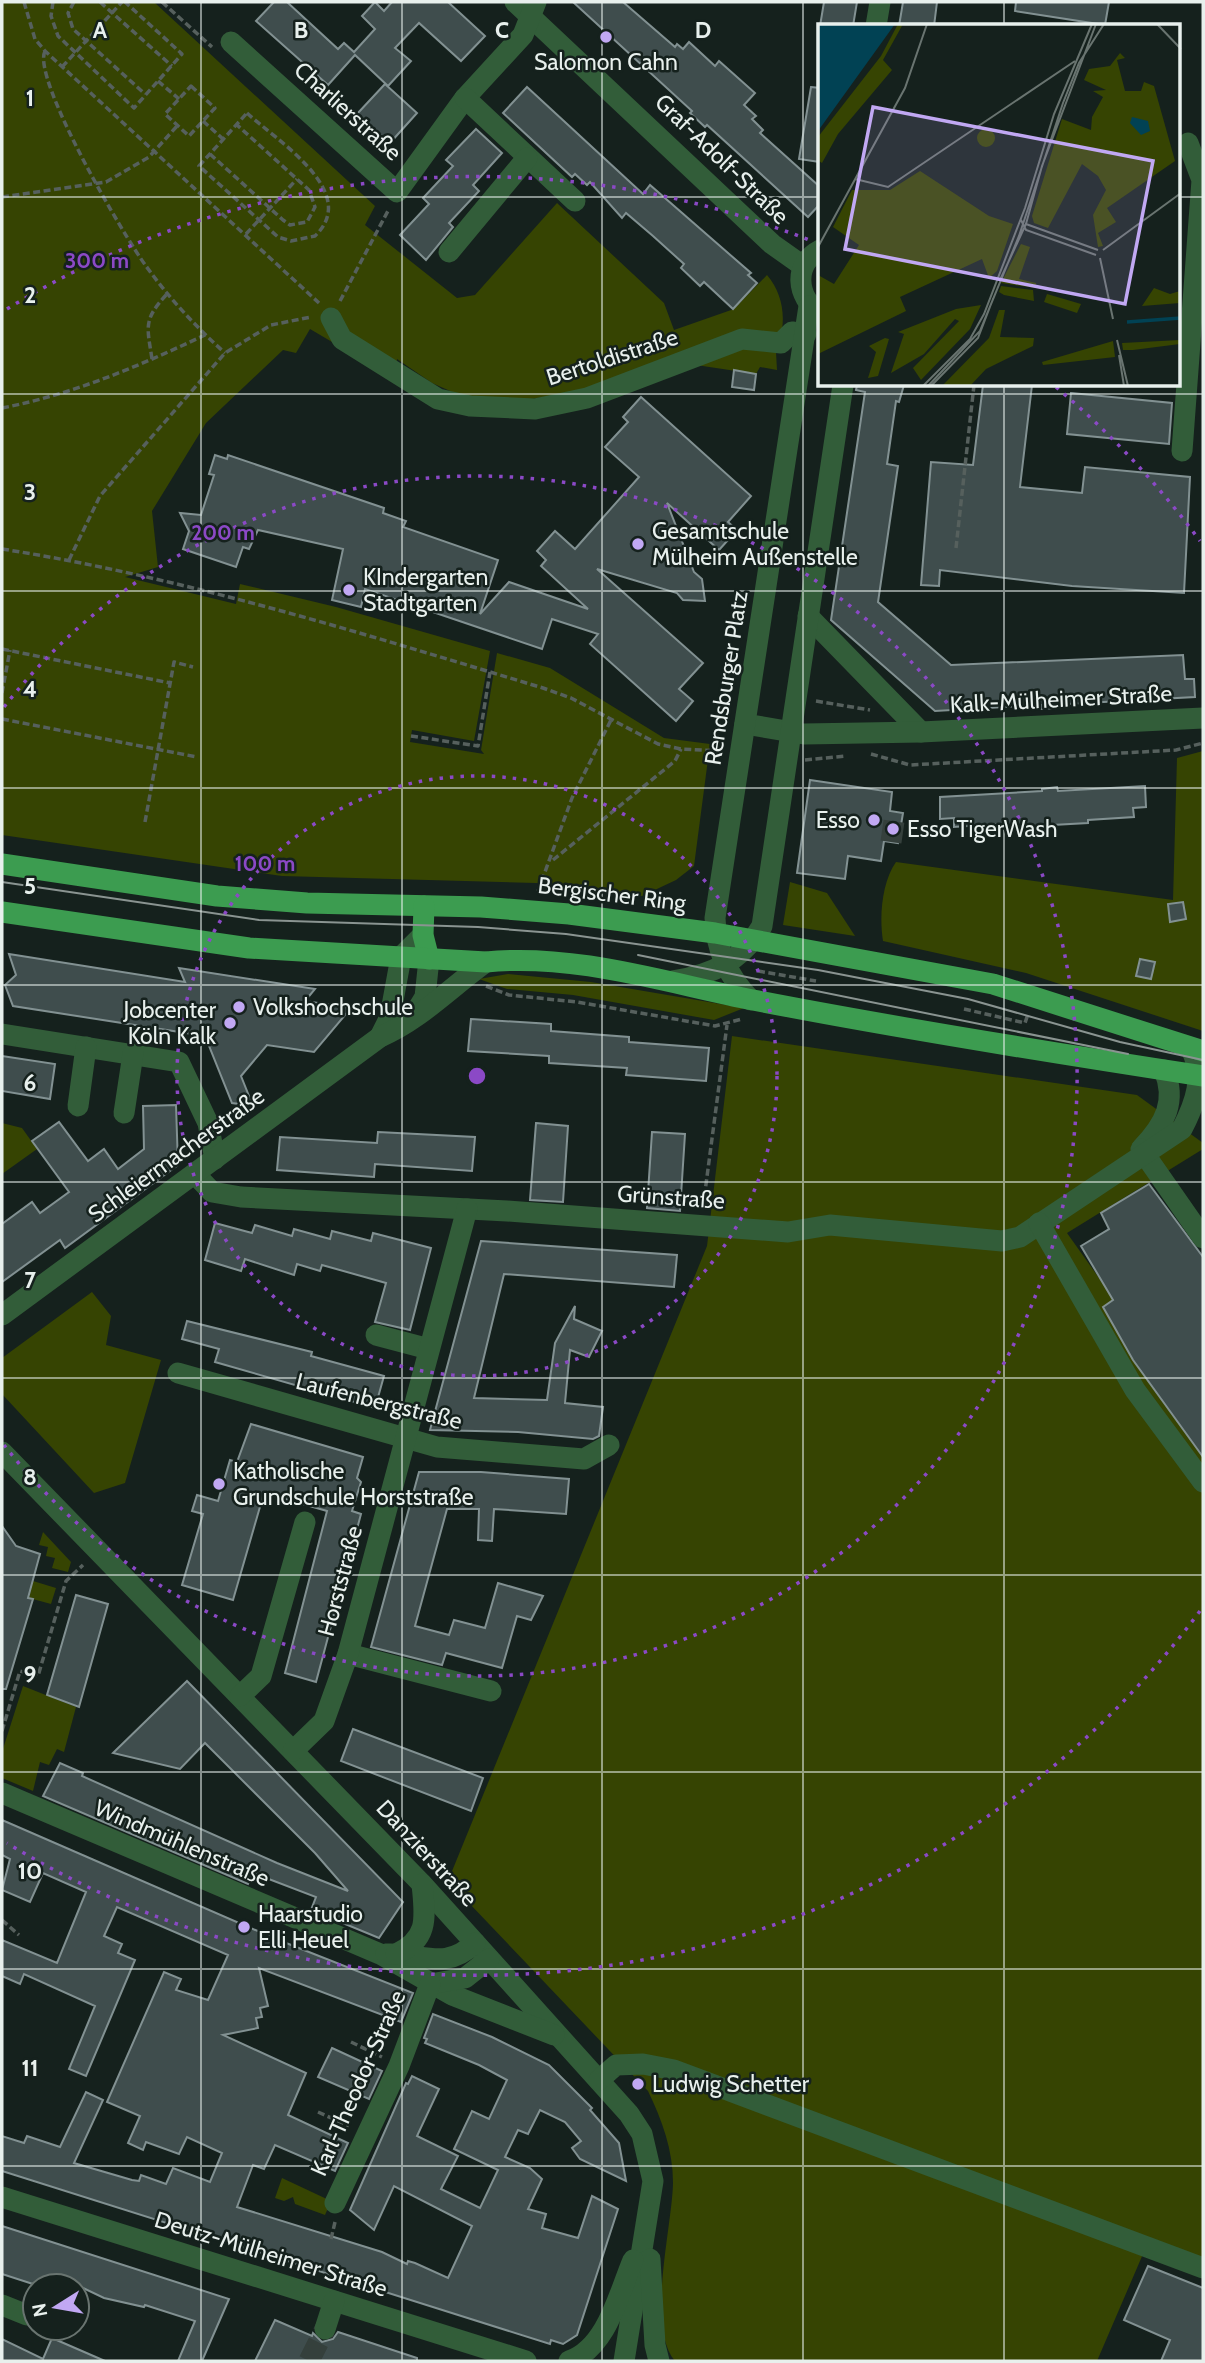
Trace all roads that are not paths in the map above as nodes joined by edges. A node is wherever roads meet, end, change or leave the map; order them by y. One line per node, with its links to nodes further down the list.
1 (515, 2): 3 (street, Graf-Adolf-Straße)
2 (880, 2): 4 (street)
3 (534, 10): 6 (street, Charlierstraße); 12 (street, Graf-Adolf-Straße)
4 (876, 24)
5 (231, 42): 6 (street, Charlierstraße)
6 (465, 99): 8 (street)
7 (1190, 142): 17 (street)
8 (527, 158): 9 (street); 10 (street)
9 (575, 201)
10 (449, 252)
11 (818, 252): 12 (street)
12 (803, 266): 13 (street, Rendsburger Platz)
13 (815, 310): 15 (street, Rendsburger Platz)
14 (331, 318): 15 (street, Bertoldistraße)
15 (806, 334): 20 (street, Rendsburger Platz)
16 (843, 387): 18 (street)
17 (1182, 451)
18 (808, 616): 21 (street); 22 (street, Kalk-Mülheimer Straße)
19 (1203, 718): 22 (street, Kalk-Mülheimer Straße)
20 (745, 724): 21 (street, Kalk-Mülheimer Straße); 26 (street, Rendsburger Platz)
21 (792, 732): 22 (street, Kalk-Mülheimer Straße); 28 (street)
22 (921, 732)
23 (2, 864): 24 (main road, Bergischer Ring)
24 (424, 906): 26 (main road, Bergischer Ring); 27 (main road)
25 (2, 912): 29 (main road)
26 (715, 933): 28 (main road, Bergischer Ring); 32 (street)
27 (423, 935): 29 (street); 30 (main road)
28 (761, 941): 32 (street); 39 (main road, Bergischer Ring)
29 (401, 957): 30 (main road); 37 (street)
30 (429, 959): 31 (main road); 35 (street)
31 (486, 962): 33 (main road); 35 (street, Schleiermacherstraße)
32 (726, 965): 33 (street); 34 (street)
33 (673, 981): 34 (main road)
34 (751, 1000): 41 (main road)
35 (411, 1020): 37 (street, Schleiermacherstraße)
36 (2, 1034): 38 (street)
37 (380, 1037): 47 (street, Schleiermacherstraße)
38 (86, 1047): 40 (street); 42 (street)
39 (1197, 1050): 41 (street, Grünstraße)
40 (133, 1054): 43 (street); 47 (street)
41 (1187, 1073): 45 (street); 46 (street, Grünstraße)
42 (78, 1106)
43 (124, 1113)
44 (1203, 1114): 45 (street, Grünstraße)
45 (1182, 1129): 46 (street, Grünstraße)
46 (1138, 1155): 50 (street, Grünstraße); 51 (street)
47 (215, 1159): 48 (street, Schleiermacherstraße)
48 (195, 1174): 49 (street, Grünstraße); 52 (street, Schleiermacherstraße)
49 (467, 1209): 50 (street, Grünstraße); 54 (street, Horststraße)
50 (1039, 1223): 59 (street)
51 (1201, 1232)
52 (2, 1315)
53 (376, 1335): 54 (street)
54 (429, 1349): 56 (street, Horststraße)
55 (178, 1373): 56 (street, Laufenbergstraße)
56 (404, 1438): 57 (street, Laufenbergstraße); 61 (street, Horststraße)
57 (609, 1445)
58 (2, 1452): 63 (street, Danzierstraße)
59 (1203, 1482)
60 (305, 1522): 63 (street)
61 (348, 1654): 62 (street); 64 (street, Horststraße)
62 (492, 1690)
63 (240, 1696): 64 (street, Danzierstraße)
64 (293, 1751): 66 (street, Danzierstraße)
65 (2, 1793): 68 (street, Windmühlenstraße)
66 (422, 1884): 67 (street, Danzierstraße); 68 (street)
67 (482, 1951): 68 (street, Windmühlenstraße); 69 (street); 70 (street, Danzierstraße)
68 (388, 1954): 69 (street, Windmühlenstraße)
69 (430, 1984): 70 (street, Windmühlenstraße); 73 (street, Karl-Theodor-Straße)
70 (560, 2037): 71 (street, Danzierstraße)
71 (599, 2080): 74 (street, Danzierstraße); 75 (street)
72 (2, 2197): 76 (street, Deutz-Mülheimer Straße)
73 (335, 2203)
74 (648, 2222): 81 (street); 82 (street, Danzierstraße); 83 (street)
75 (1203, 2268)
76 (334, 2301): 79 (street); 80 (street, Deutz-Mülheimer Straße)
77 (2, 2305): 78 (street)
78 (21, 2313)
79 (326, 2329)
80 (526, 2361)
81 (569, 2361)
82 (624, 2361)
83 (659, 2361)

